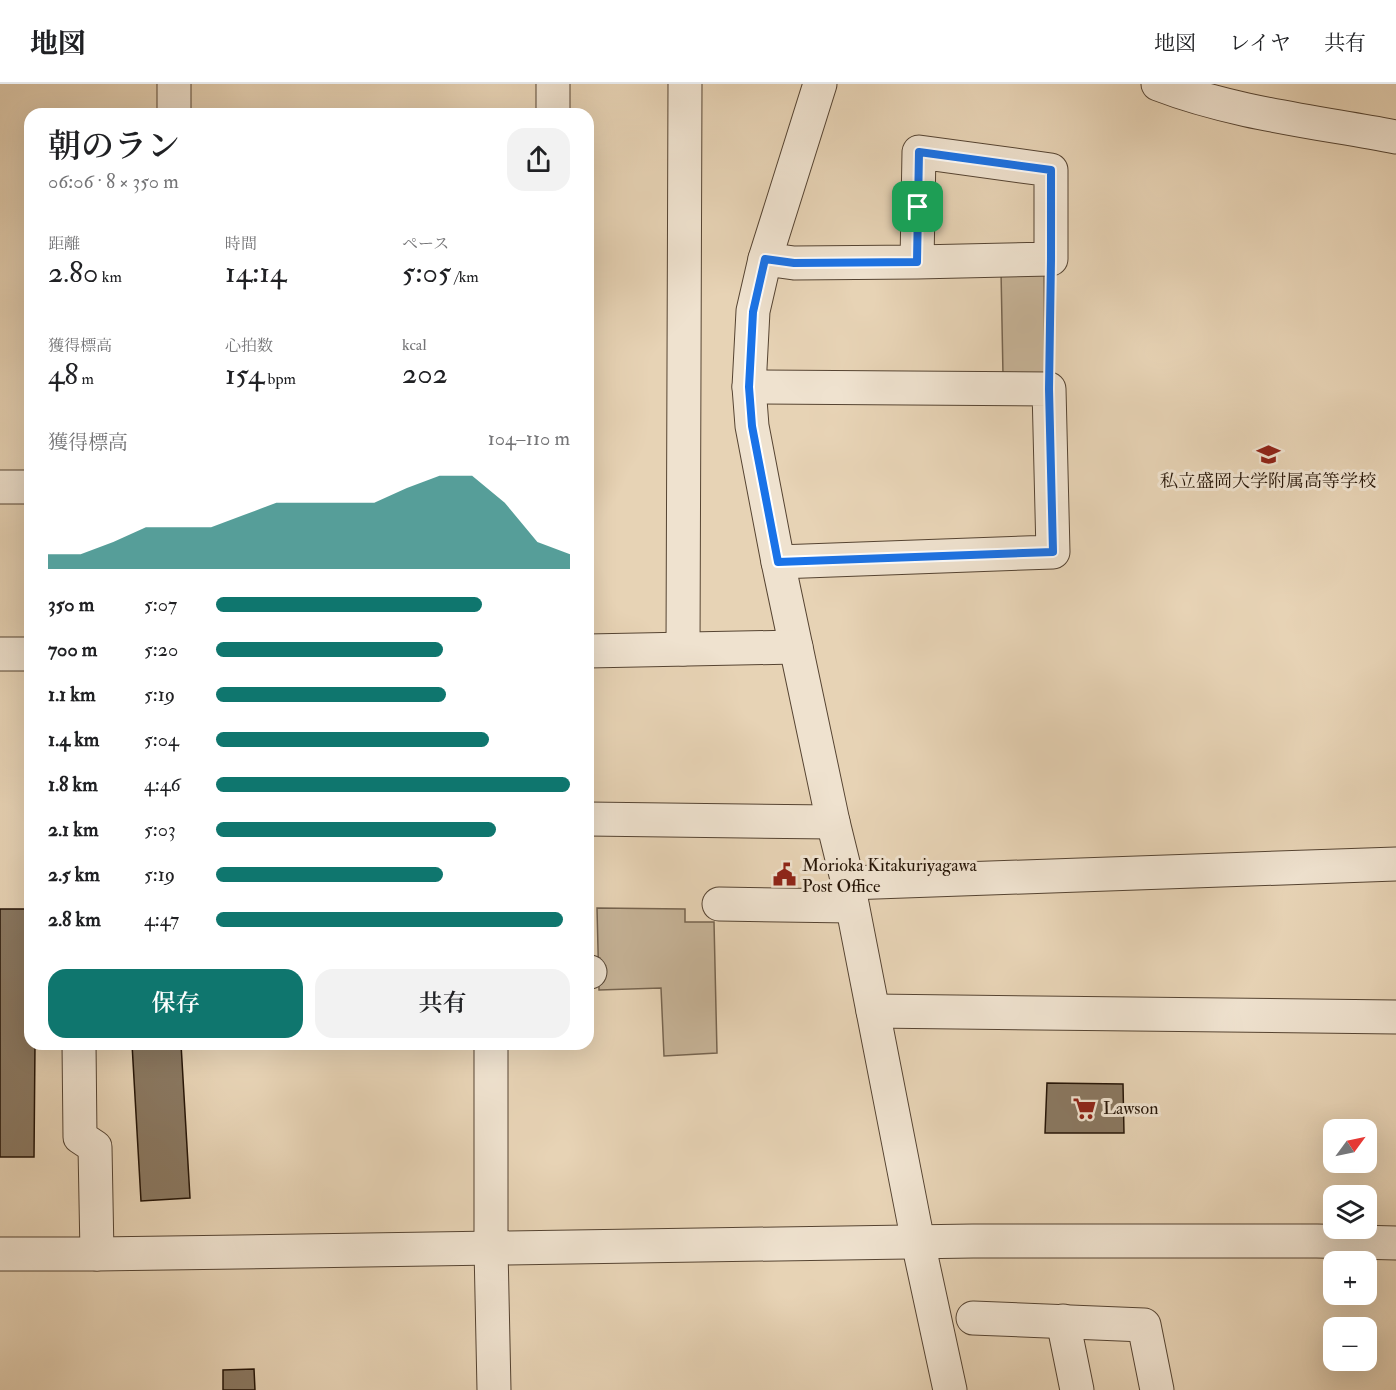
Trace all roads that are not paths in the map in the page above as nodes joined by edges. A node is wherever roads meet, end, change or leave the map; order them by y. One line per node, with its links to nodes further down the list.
1 (174, 84): 6 (street)
2 (554, 84): 7 (street)
3 (685, 84): 16 (street)
4 (820, 84): 9 (street)
5 (1158, 84): 8 (street)
6 (174, 108)
7 (553, 108)
8 (1396, 136)
9 (765, 259): 10 (street); 11 (street)
10 (917, 262): 10 (street)
11 (749, 387): 14 (street); 14 (street)
12 (0, 487): 13 (street)
13 (24, 487)
14 (778, 562): 15 (street)
15 (796, 648): 16 (street); 21 (street)
16 (683, 650): 17 (street)
17 (594, 651)
18 (0, 654): 19 (street)
19 (24, 654)
20 (594, 819): 21 (street)
21 (833, 822): 23 (street)
22 (1396, 864): 23 (street)
23 (850, 894): 24 (street); 25 (street)
24 (719, 904)
25 (873, 1011): 26 (street); 29 (street)
26 (1396, 1017)
27 (80, 1050): 33 (street)
28 (491, 1050): 31 (street)
29 (918, 1242): 30 (street); 31 (street); 37 (street)
30 (1396, 1243)
31 (492, 1248): 33 (street); 36 (street)
32 (0, 1254): 33 (street)
33 (97, 1254)
34 (973, 1318): 35 (street)
35 (1063, 1322): 38 (street); 39 (street)
36 (494, 1390)
37 (950, 1390)
38 (1077, 1390)
39 (1157, 1390)

